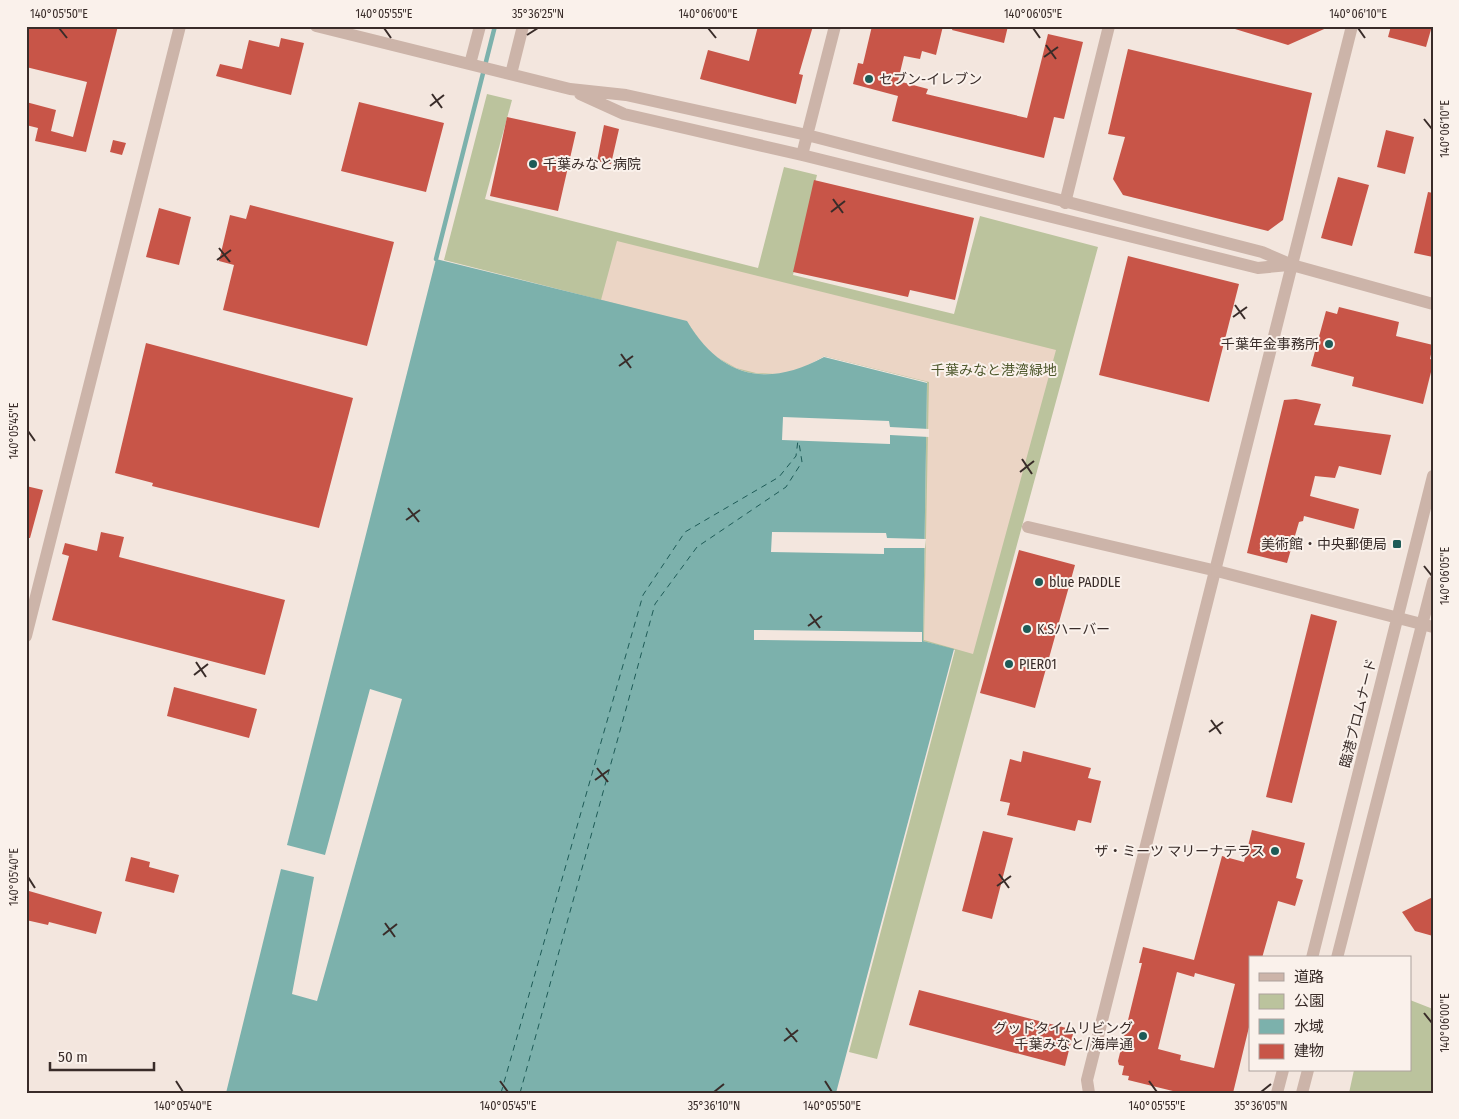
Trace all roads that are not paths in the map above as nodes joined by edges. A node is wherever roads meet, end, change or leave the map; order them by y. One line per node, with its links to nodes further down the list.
1 (180, 26): 22 (street)
2 (316, 26): 8 (street)
3 (480, 26): 8 (street)
4 (523, 26): 9 (street)
5 (835, 26): 11 (street)
6 (1109, 26): 13 (street)
7 (1352, 26): 14 (street)
8 (473, 65): 9 (street)
9 (511, 74): 10 (street)
10 (570, 89): 11 (street); 12 (street)
11 (807, 135): 12 (street); 13 (street)
12 (802, 155): 14 (street)
13 (1065, 203): 14 (street)
14 (1292, 265): 15 (street); 18 (street)
15 (1433, 304)
16 (1433, 476): 20 (street, 臨港プロムナード)
17 (1028, 527): 18 (street)
18 (1217, 571): 20 (street); 27 (street)
19 (1433, 582): 21 (street)
20 (1398, 617): 21 (street); 23 (street, 臨港プロムナード)
21 (1427, 626): 24 (street)
22 (26, 636)
23 (1313, 956)
24 (1338, 956)
25 (1282, 1072): 28 (street)
26 (1307, 1072): 29 (street)
27 (1090, 1093)
28 (1277, 1093)
29 (1302, 1093)

